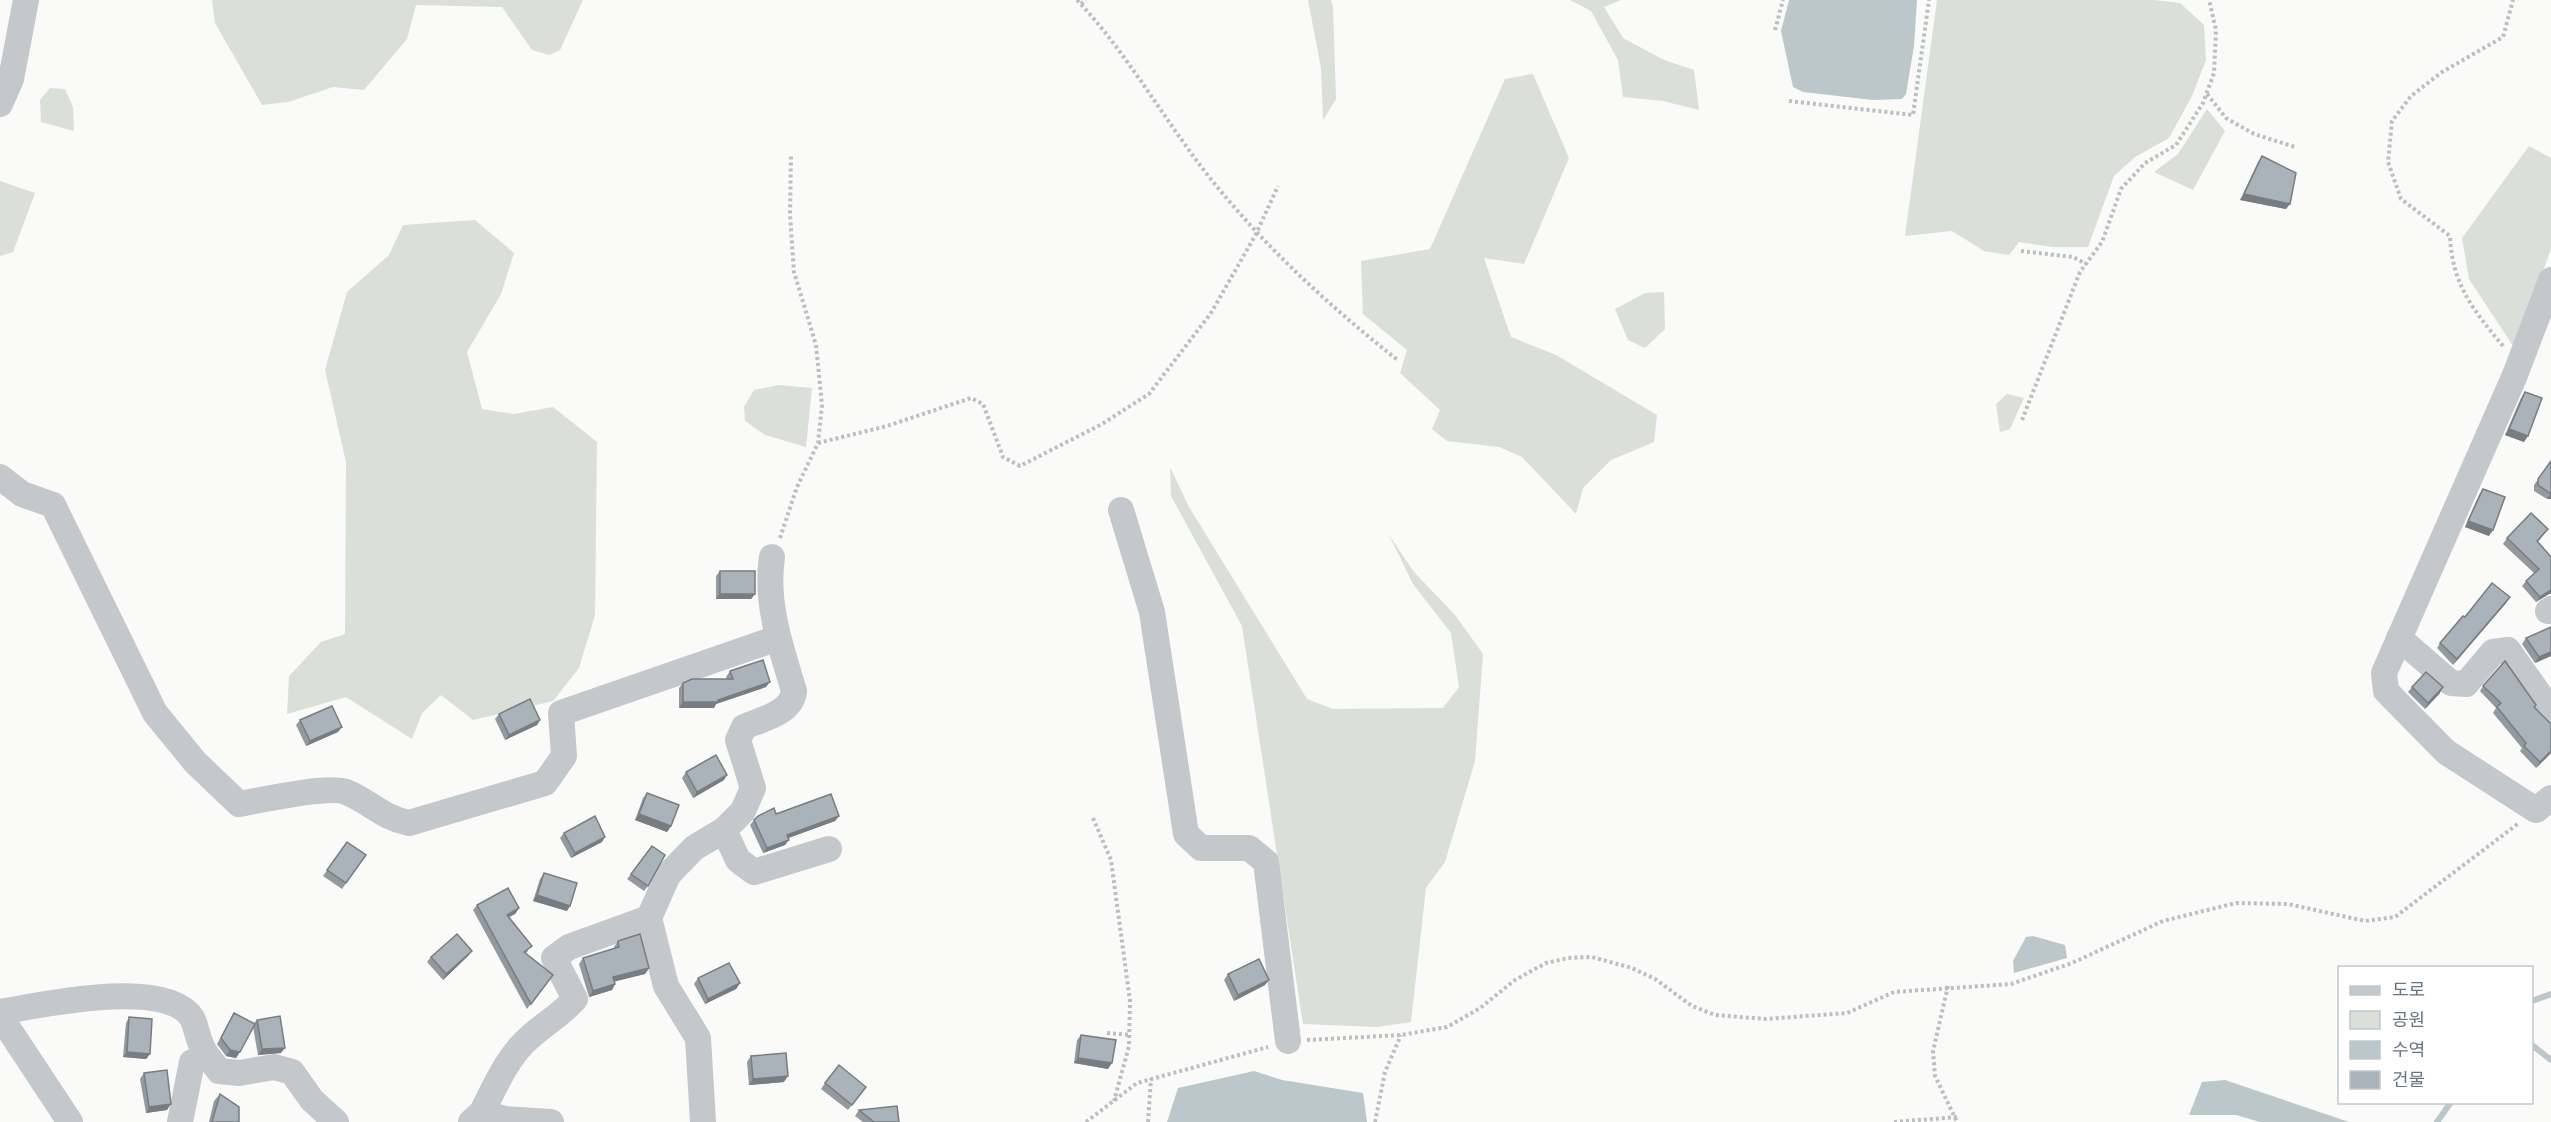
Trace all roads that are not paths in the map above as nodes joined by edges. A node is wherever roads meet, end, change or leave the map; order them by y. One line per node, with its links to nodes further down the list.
1 (26, 0): 2 (street)
2 (0, 104)
3 (2551, 280): 8 (street)
4 (0, 477): 7 (street)
5 (1121, 510): 15 (street)
6 (772, 557): 7 (street)
7 (778, 638): 11 (street)
8 (2398, 638): 9 (street); 10 (street)
9 (2551, 711)
10 (2543, 804)
11 (724, 830): 12 (street); 13 (street)
12 (829, 849)
13 (649, 918): 17 (street); 22 (street)
14 (0, 1014): 18 (street); 20 (street)
15 (1288, 1041)
16 (192, 1062): 19 (street)
17 (476, 1117): 21 (street)
18 (70, 1122)
19 (180, 1122)
20 (336, 1122)
21 (551, 1122)
22 (703, 1122)

